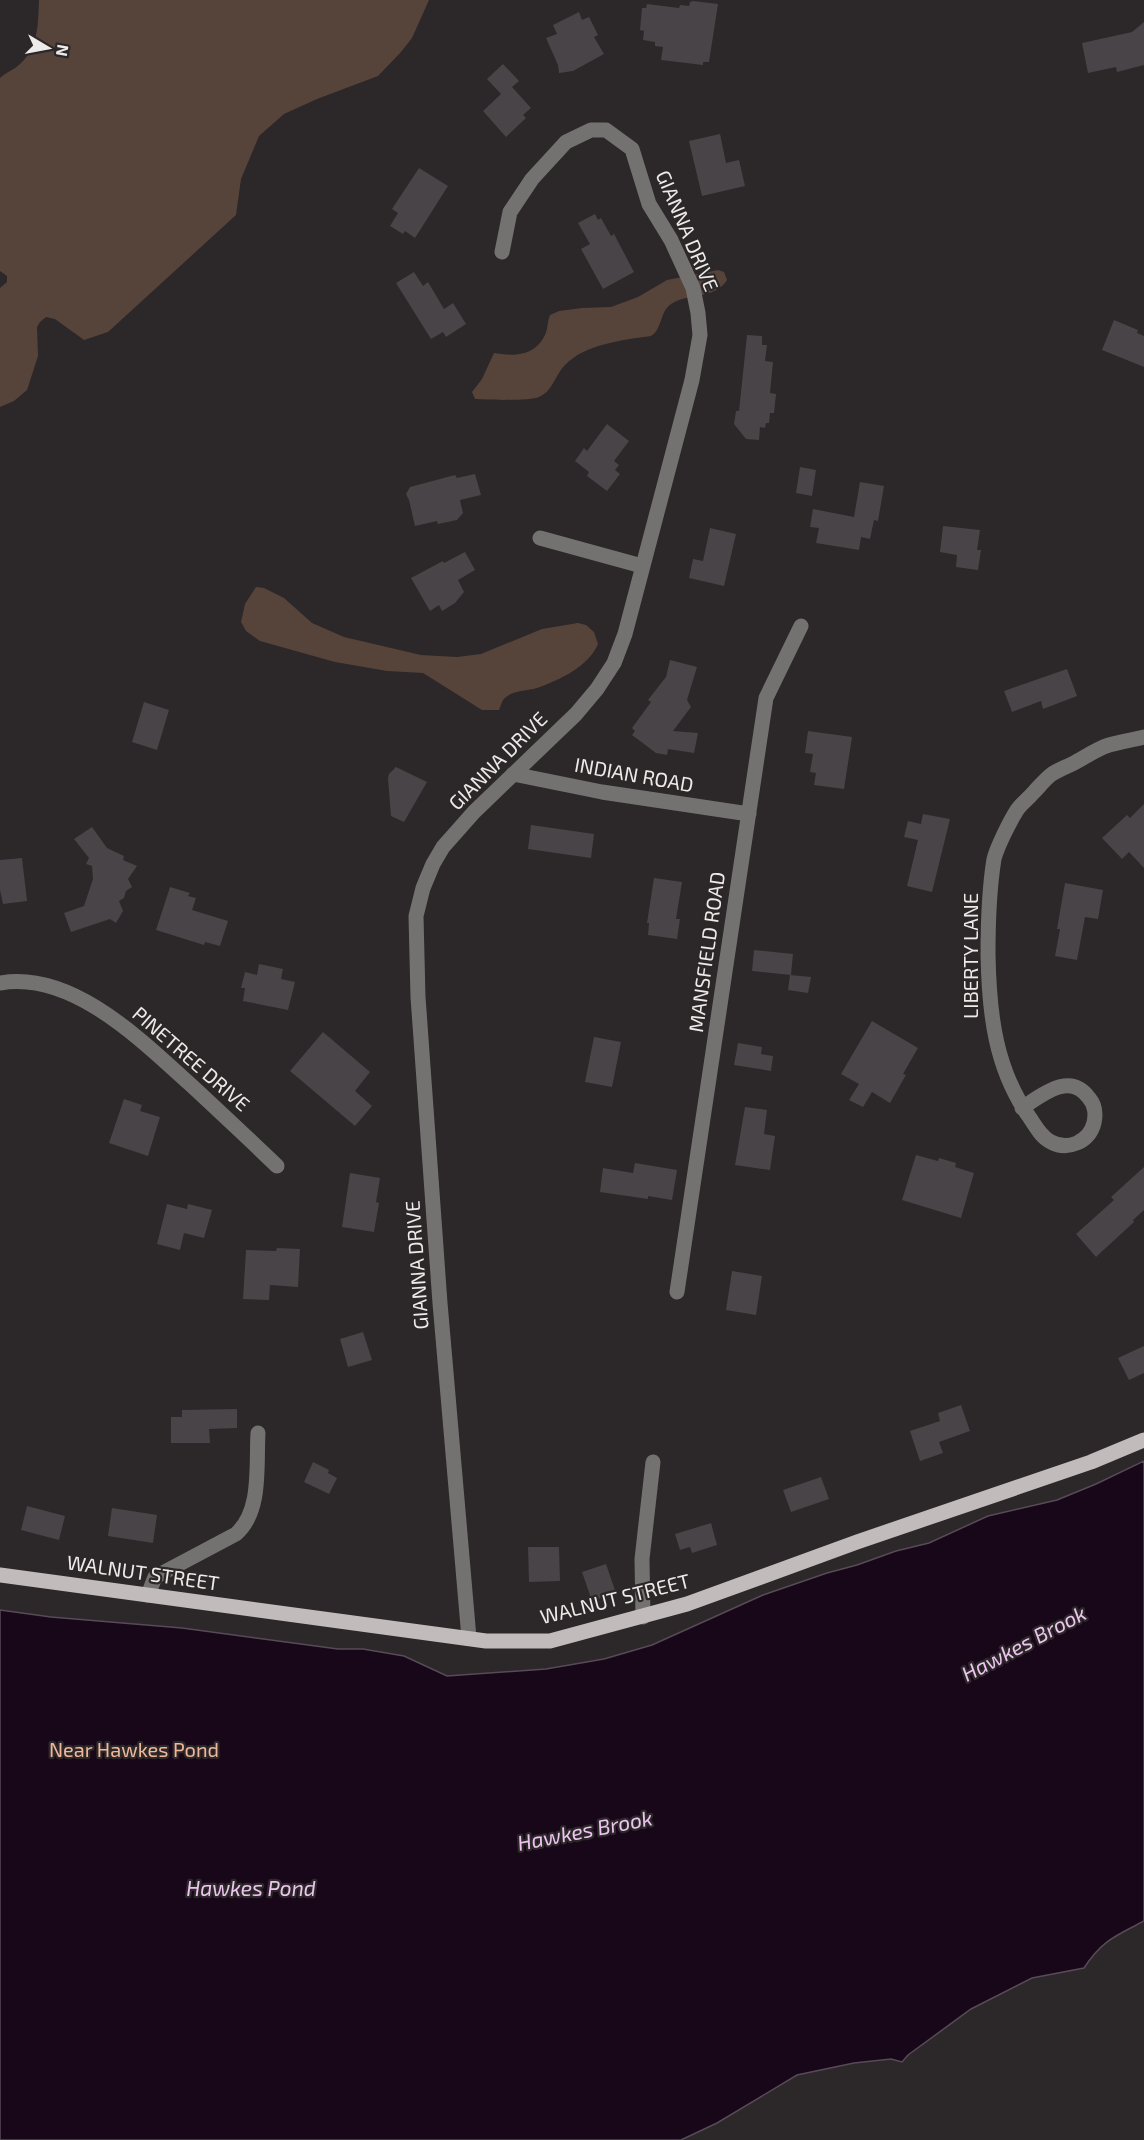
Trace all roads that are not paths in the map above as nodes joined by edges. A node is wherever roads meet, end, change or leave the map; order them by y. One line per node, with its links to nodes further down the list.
1 (502, 252): 3 (street, GIANNA DRIVE)
2 (540, 538): 3 (street)
3 (642, 566): 6 (street, GIANNA DRIVE)
4 (801, 626): 7 (street, MANSFIELD ROAD)
5 (1144, 737): 9 (street, LIBERTY LANE)
6 (513, 774): 7 (street, INDIAN ROAD); 18 (street, GIANNA DRIVE)
7 (749, 814): 11 (street, MANSFIELD ROAD)
8 (0, 984): 10 (street, PINETREE DRIVE)
9 (1022, 1108): 9 (street, LIBERTY LANE)
10 (277, 1166)
11 (677, 1292)
12 (258, 1433): 16 (street)
13 (1144, 1440): 17 (main road, WALNUT STREET)
14 (653, 1462): 17 (street)
15 (0, 1575): 16 (main road, WALNUT STREET)
16 (148, 1595): 18 (main road, WALNUT STREET)
17 (643, 1617): 18 (main road, WALNUT STREET)
18 (469, 1638)

